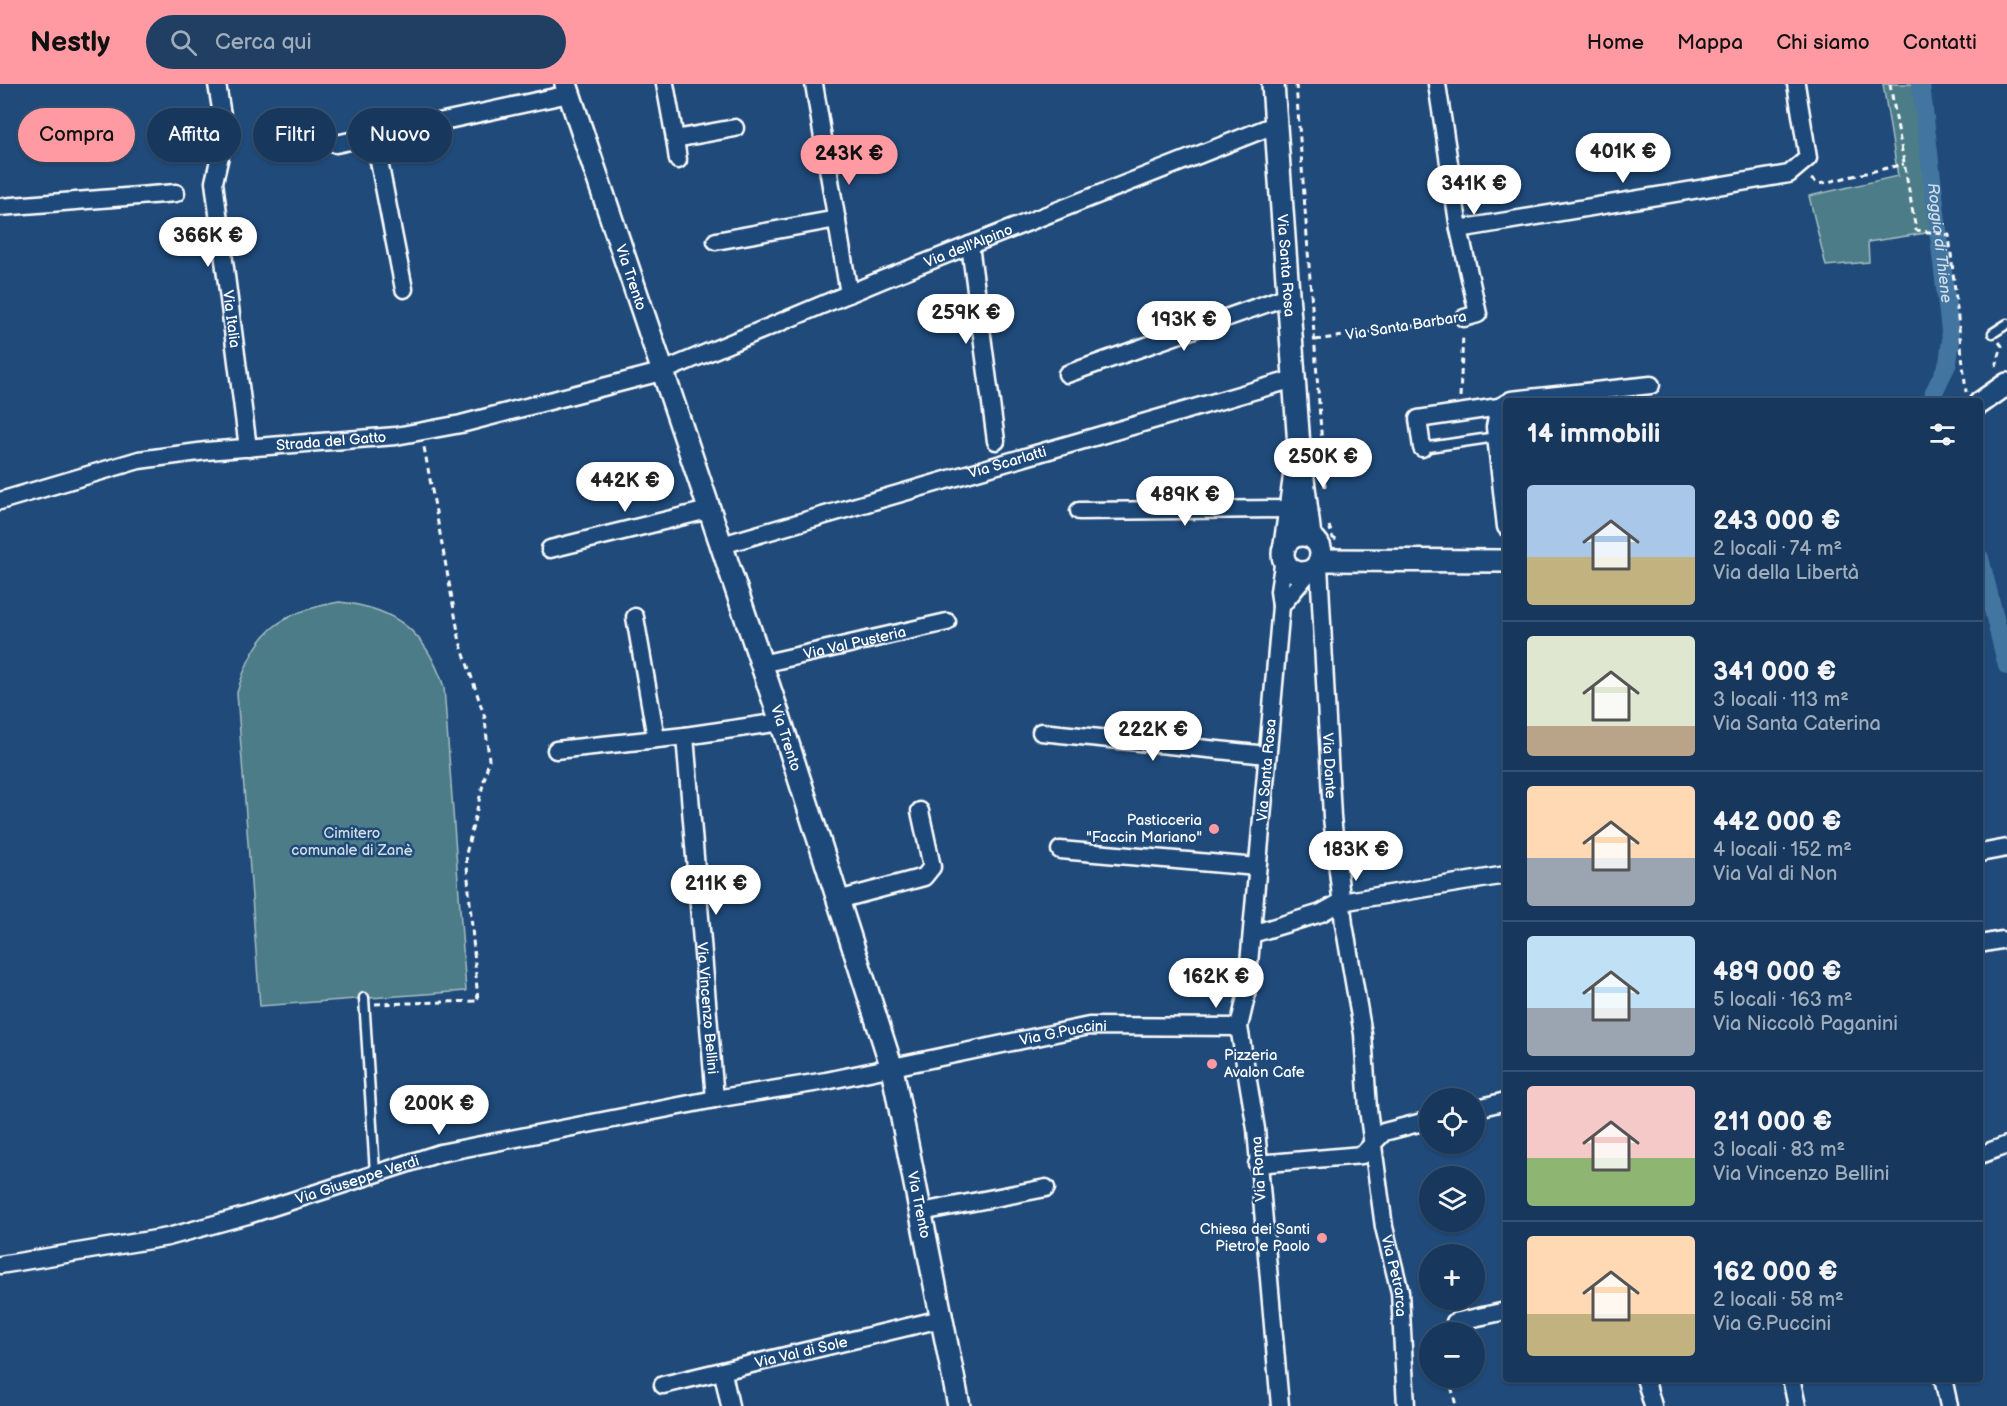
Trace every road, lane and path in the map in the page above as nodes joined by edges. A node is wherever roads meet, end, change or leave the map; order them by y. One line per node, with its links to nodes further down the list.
1 (218, 84): 47 (street, Via Italia)
2 (665, 84): 13 (street)
3 (814, 84): 22 (street)
4 (1273, 84): 11 (street, Via Santa Rosa)
5 (1296, 84): 32 (path)
6 (1437, 84): 23 (street, Via Santa Barbara)
7 (1796, 84): 19 (street)
8 (1890, 84): 18 (path)
9 (568, 89): 10 (street); 33 (street, Via Trento)
10 (452, 117)
11 (1277, 124): 25 (street, Via dell'Alpino); 28 (street, Via Santa Rosa)
12 (735, 128): 13 (street)
13 (675, 139): 16 (street)
14 (348, 142): 15 (street)
15 (336, 144)
16 (678, 160)
17 (380, 162): 26 (street)
18 (1904, 164): 19 (path); 38 (path)
19 (1797, 170): 23 (street)
20 (176, 193): 21 (street)
21 (0, 207)
22 (837, 219): 24 (street); 27 (street)
23 (1459, 229): 29 (street, Via Santa Barbara)
24 (716, 242)
25 (969, 245): 27 (street, Via dell'Alpino); 45 (street)
26 (404, 289)
27 (849, 294): 33 (street, Via dell'Alpino)
28 (1288, 296): 34 (street); 35 (street, Via Santa Rosa)
29 (1464, 318): 32 (path, Via Santa Barbara); 42 (path)
30 (2007, 324): 31 (lane)
31 (1993, 333): 36 (path)
32 (1316, 340): 49 (path)
33 (661, 372): 43 (street, Strada del Gatto); 53 (street, Via Trento)
34 (1067, 374)
35 (1294, 379): 46 (street, Via Santa Rosa); 56 (street, Via Scarlatti)
36 (2000, 379): 38 (street)
37 (1651, 385): 39 (street)
38 (1973, 392)
39 (1551, 398)
40 (1503, 404): 42 (street)
41 (1503, 412): 44 (street)
42 (1459, 413): 48 (street)
43 (422, 431): 47 (street, Strada del Gatto); 83 (path)
44 (1497, 437): 48 (lane); 50 (street)
45 (996, 441)
46 (1299, 446): 52 (street, Via Santa Rosa); 60 (street, Via Santa Rosa)
47 (248, 448): 51 (street, Strada del Gatto)
48 (1422, 448)
49 (1326, 493)
50 (1503, 497)
51 (0, 501)
52 (1289, 508): 54 (street); 59 (street, Via Santa Rosa)
53 (708, 510): 56 (street, Via Trento); 57 (street)
54 (1079, 512)
55 (1328, 520): 58 (path)
56 (722, 545): 65 (street, Via Trento)
57 (550, 549)
58 (1348, 551): 60 (street); 61 (street)
59 (1285, 552): 60 (street); 60 (street); 62 (street, Via Santa Rosa)
60 (1316, 557): 62 (street); 79 (street, Via Dante)
61 (1503, 561)
62 (1281, 606): 71 (street, Via Santa Rosa)
63 (635, 617): 69 (street)
64 (947, 622): 65 (street, Via Val Pusteria)
65 (761, 664): 66 (street, Via Trento)
66 (781, 722): 68 (street); 78 (street, Via Trento)
67 (1041, 732): 71 (street)
68 (686, 736): 69 (street); 86 (street, Via Vincenzo Bellini)
69 (656, 738): 70 (street)
70 (556, 750)
71 (1267, 755): 76 (street, Via Santa Rosa)
72 (920, 811): 78 (street)
73 (2007, 848): 75 (street)
74 (1060, 850): 76 (street)
75 (1983, 852)
76 (1257, 867): 80 (street, Via Santa Rosa)
77 (1503, 875): 79 (street)
78 (838, 900): 85 (street, Via Trento)
79 (1341, 902): 80 (street); 90 (street, Via Dante)
80 (1252, 934): 84 (street, Via Roma)
81 (2001, 940): 82 (street)
82 (1983, 943)
83 (364, 1001): 94 (lane)
84 (1239, 1027): 85 (street, Via G.Puccini); 93 (street, Via Roma)
85 (892, 1068): 86 (street, Via Giuseppe Verdi); 96 (street, Via Trento)
86 (715, 1099): 94 (street, Via Giuseppe Verdi)
87 (1503, 1102): 88 (street)
88 (1485, 1106)
89 (1419, 1123): 90 (street)
90 (1373, 1144): 93 (street); 110 (street, Via Petrarca)
91 (2007, 1145): 92 (street)
92 (1983, 1154)
93 (1257, 1164): 109 (street, Via Roma)
94 (375, 1173): 97 (street, Via Giuseppe Verdi)
95 (1046, 1188): 96 (street)
96 (921, 1212): 99 (street, Via Trento)
97 (0, 1265)
98 (1503, 1312): 100 (street)
99 (941, 1319): 101 (street, Via Val di Sole); 108 (street, Via Trento)
100 (1455, 1322)
101 (723, 1373): 105 (street, Via Val di Sole); 107 (street)
102 (1646, 1382): 112 (street)
103 (1792, 1382): 113 (street)
104 (1944, 1382): 114 (street)
105 (663, 1385)
106 (1452, 1388): 111 (path)
107 (730, 1406)
108 (959, 1406)
109 (1280, 1406)
110 (1406, 1406)
111 (1456, 1406)
112 (1653, 1406)
113 (1797, 1406)
114 (1949, 1406)

